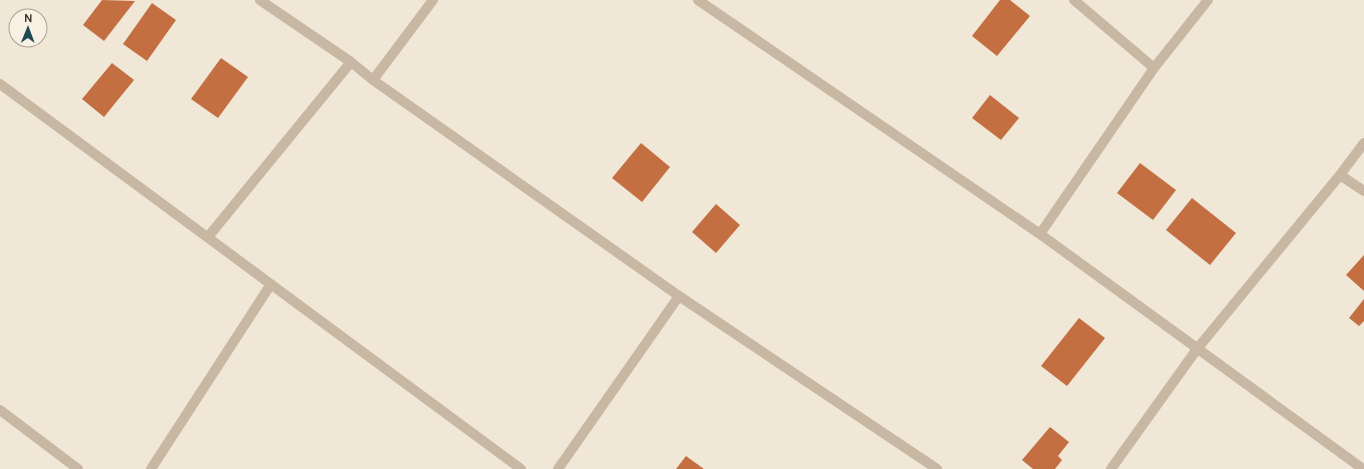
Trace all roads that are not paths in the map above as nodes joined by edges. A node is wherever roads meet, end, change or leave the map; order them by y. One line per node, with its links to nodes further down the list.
1 (260, 0): 6 (street)
2 (433, 0): 8 (street)
3 (698, 0): 13 (street)
4 (1074, 0): 7 (street)
5 (1208, 0): 7 (street)
6 (351, 62): 8 (street); 14 (street)
7 (1154, 68): 13 (street)
8 (373, 80): 16 (street)
9 (0, 84): 14 (street)
10 (1364, 142): 11 (street)
11 (1340, 175): 12 (street); 17 (street)
12 (1364, 191)
13 (1040, 234): 17 (street)
14 (208, 237): 15 (street)
15 (270, 284): 20 (street); 21 (street)
16 (679, 296): 22 (street); 23 (street)
17 (1197, 349): 24 (street); 25 (street)
18 (0, 410): 19 (street)
19 (78, 469)
20 (151, 469)
21 (521, 469)
22 (558, 469)
23 (937, 469)
24 (1111, 469)
25 (1363, 469)

